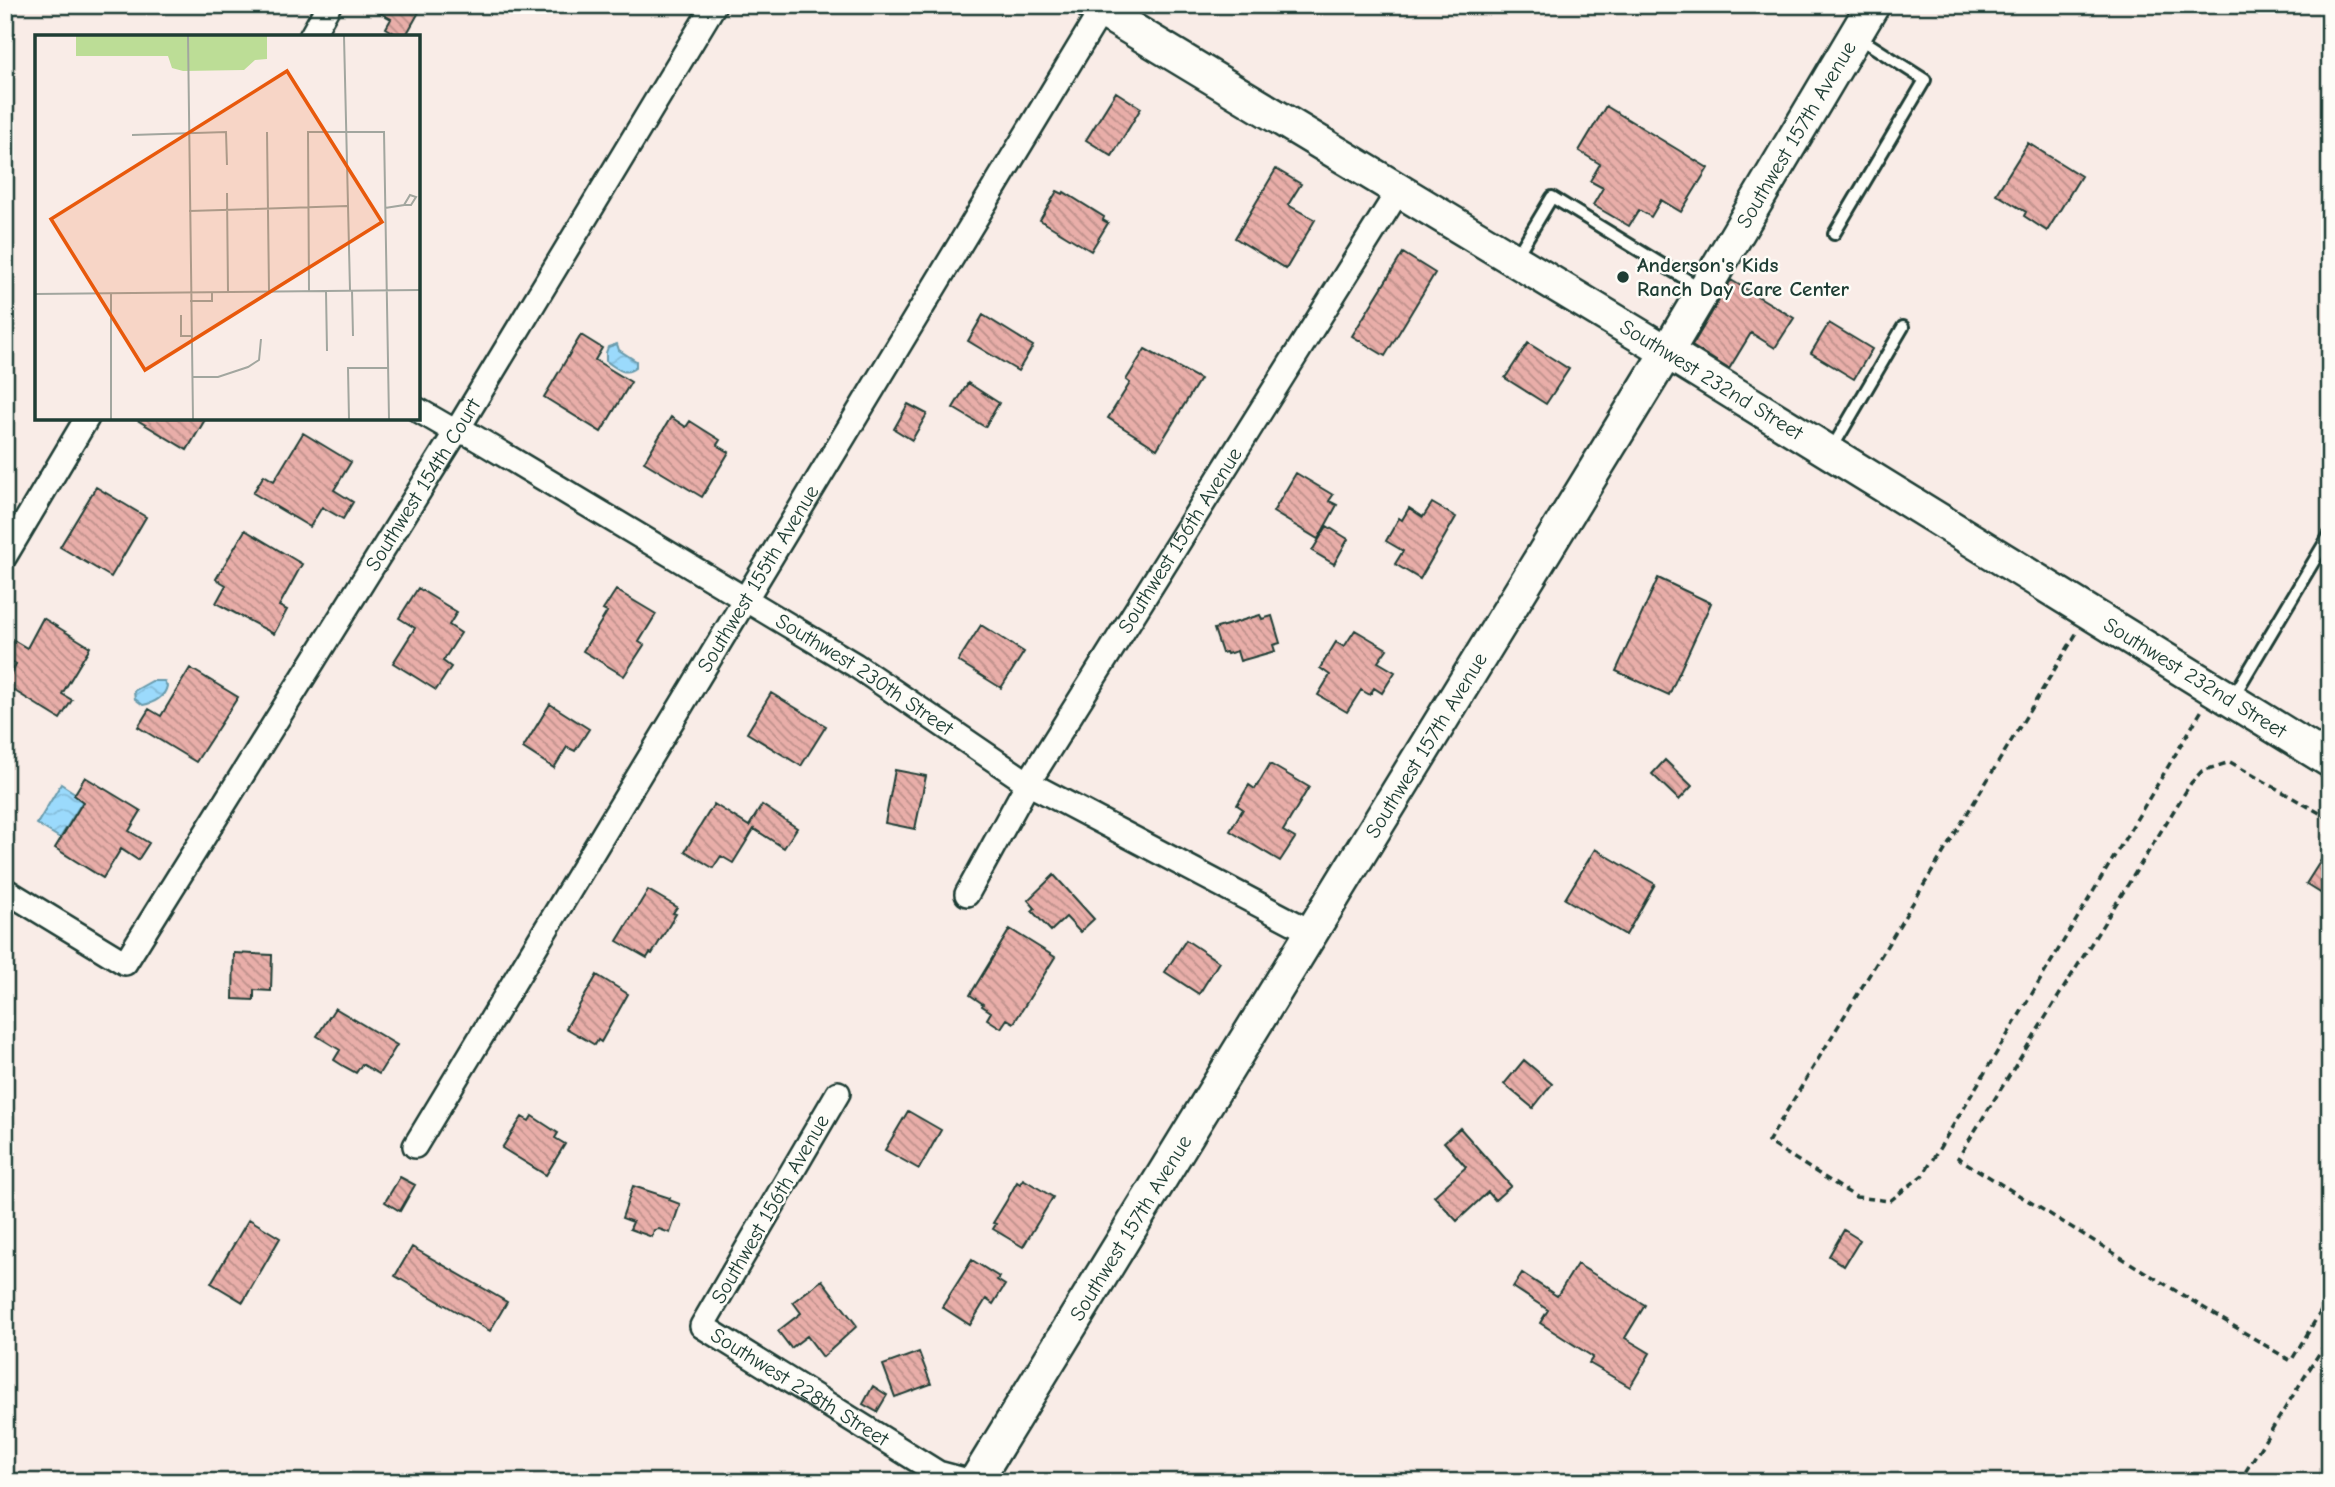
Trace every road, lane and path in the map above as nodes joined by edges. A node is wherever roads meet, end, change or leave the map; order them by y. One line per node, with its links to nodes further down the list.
1 (329, 5): 5 (street)
2 (714, 5): 15 (street, Southwest 154th Court)
3 (1873, 5): 6 (street, Southwest 157th Avenue)
4 (1096, 8): 7 (street, Southwest 232nd Street); 19 (street, Southwest 155th Avenue)
5 (312, 35)
6 (1856, 35): 8 (lane); 10 (street, Southwest 157th Avenue)
7 (1399, 190): 9 (street, Southwest 232nd Street); 23 (street, Southwest 156th Avenue)
8 (1834, 234)
9 (1515, 260): 10 (lane); 12 (street, Southwest 232nd Street)
10 (1704, 290): 12 (street, Southwest 157th Avenue)
11 (1903, 327): 16 (lane)
12 (1667, 352): 16 (street, Southwest 232nd Street); 27 (street, Southwest 157th Avenue)
13 (420, 411): 15 (street, Southwest 230th Street)
14 (86, 420): 18 (street)
15 (456, 432): 19 (street, Southwest 230th Street); 25 (street, Southwest 154th Court)
16 (1829, 453): 20 (street, Southwest 232nd Street)
17 (2330, 534): 21 (lane)
18 (5, 556)
19 (744, 600): 23 (street, Southwest 230th Street); 29 (street, Southwest 155th Avenue)
20 (2089, 613): 21 (street, Southwest 232nd Street); 21 (path)
21 (2222, 696): 22 (street, Southwest 232nd Street)
22 (2330, 761)
23 (1028, 783): 26 (street, Southwest 156th Avenue); 27 (street, Southwest 230th Street)
24 (2330, 819): 30 (path)
25 (5, 890)
26 (967, 894)
27 (1313, 933): 33 (street, Southwest 157th Avenue)
28 (838, 1093): 31 (street, Southwest 156th Avenue)
29 (415, 1146)
30 (2330, 1296)
31 (702, 1326): 33 (street, Southwest 228th Street)
32 (2330, 1336): 34 (path)
33 (974, 1482)
34 (2239, 1482)

